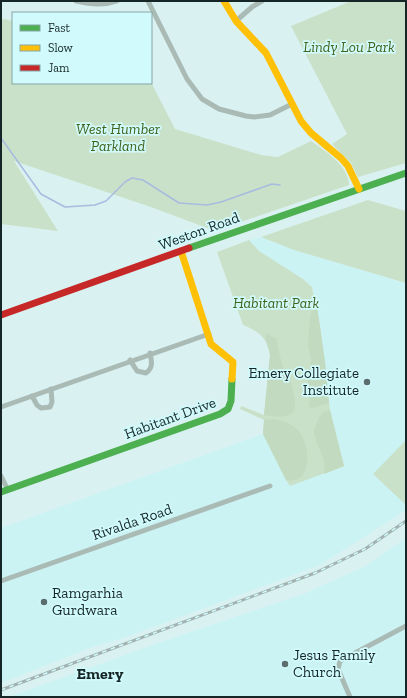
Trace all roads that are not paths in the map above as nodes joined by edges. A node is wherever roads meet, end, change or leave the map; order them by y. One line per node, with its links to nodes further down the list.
1 (76, 1): 2 (street)
2 (117, 1)
3 (148, 1): 7 (street)
4 (224, 1): 6 (street)
5 (262, 1): 6 (street)
6 (236, 21): 7 (street)
7 (292, 104): 9 (street)
8 (406, 173): 9 (street, Weston Road)
9 (358, 189): 10 (street, Weston Road)
10 (180, 251): 11 (street, Weston Road); 12 (street, Habitant Drive)
11 (1, 315)
12 (209, 334): 13 (street); 20 (street, Habitant Drive)
13 (150, 354): 14 (street); 14 (street)
14 (130, 360): 15 (street)
15 (51, 389): 16 (street); 16 (street)
16 (32, 396): 17 (street)
17 (1, 407)
18 (1, 476): 20 (street)
19 (270, 486): 21 (street, Rivalda Road)
20 (4, 491)
21 (1, 581)
22 (406, 626): 23 (street)
23 (350, 697)

